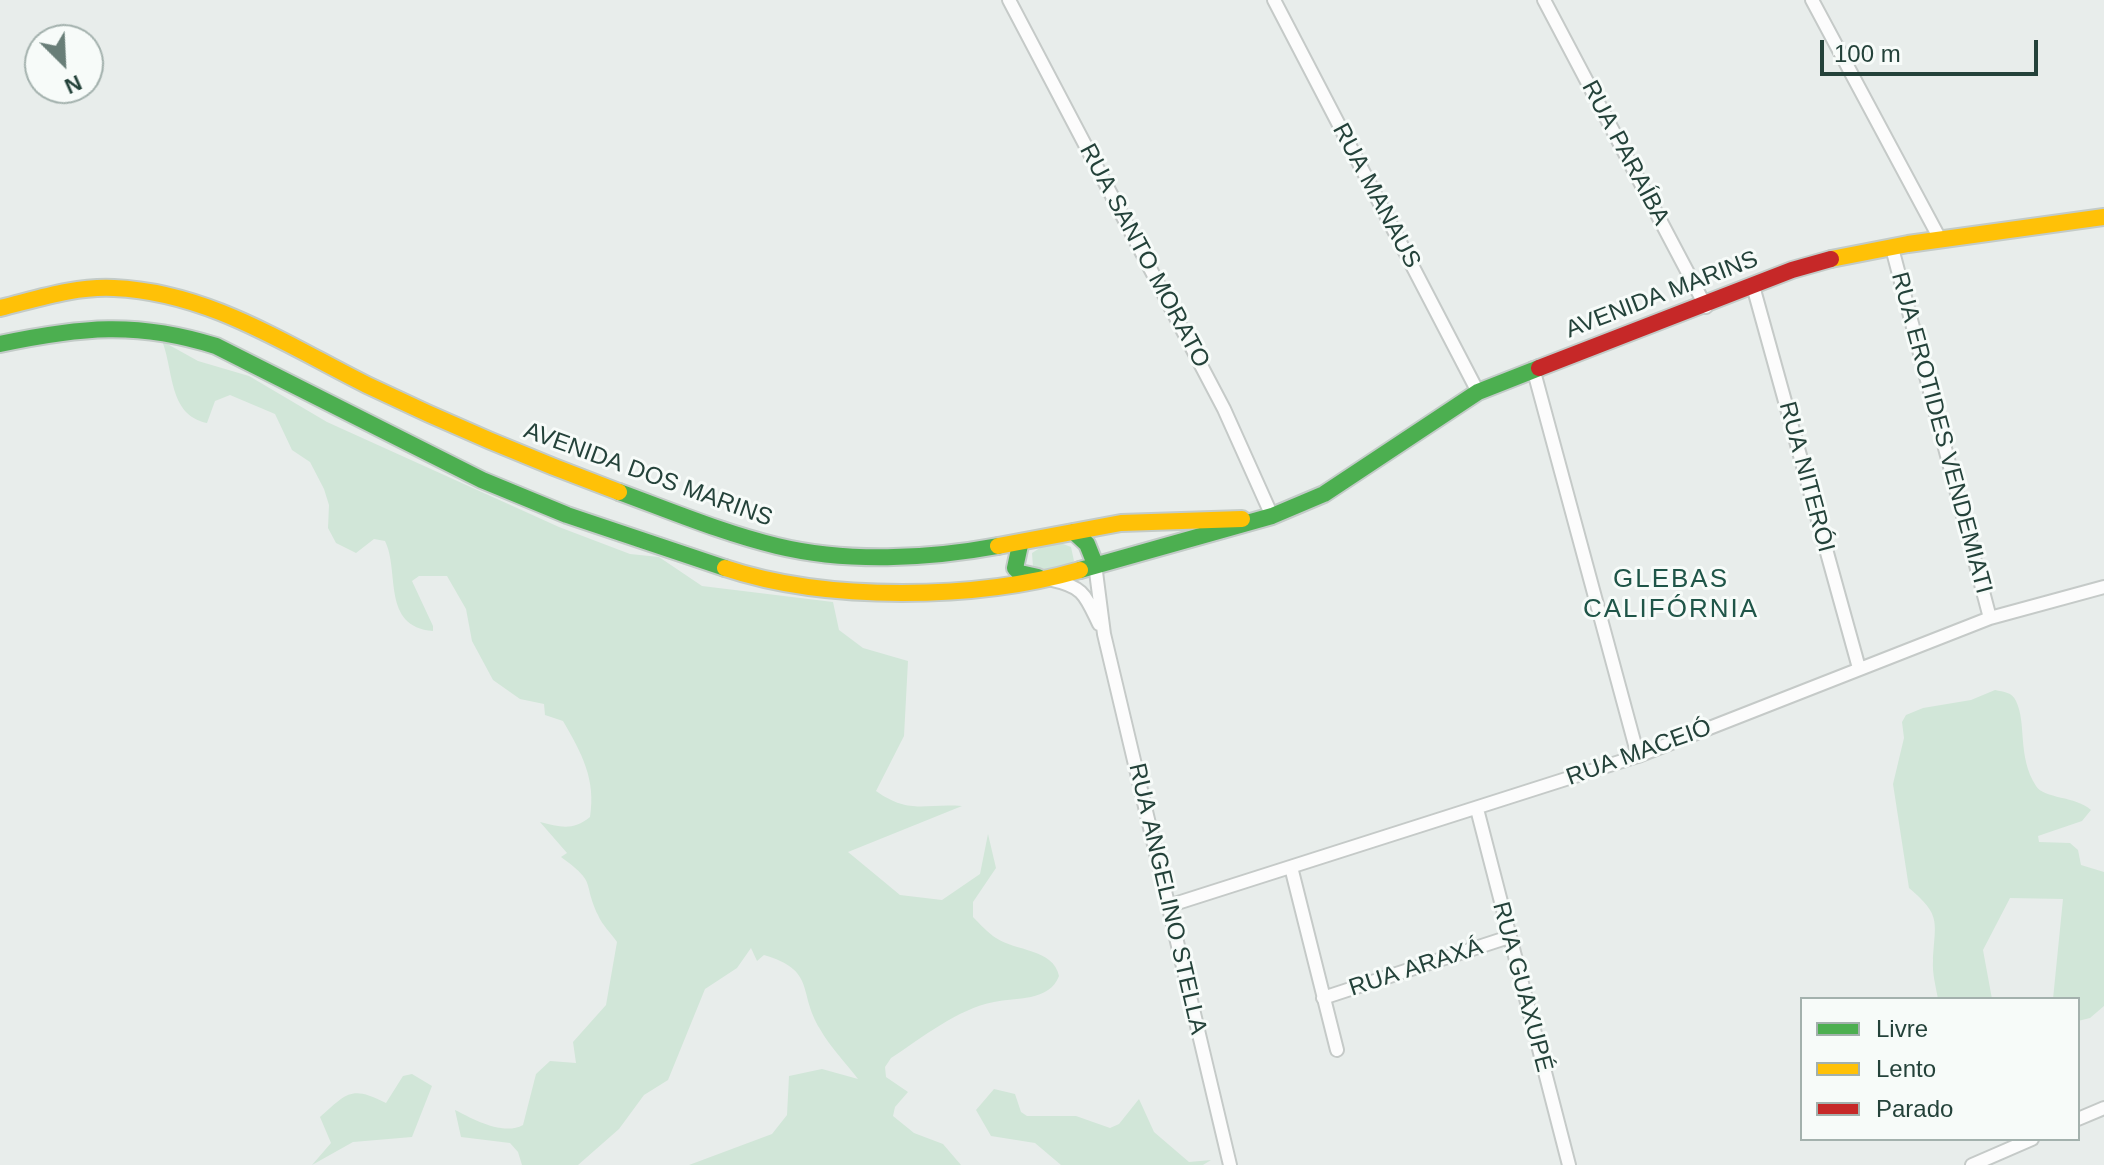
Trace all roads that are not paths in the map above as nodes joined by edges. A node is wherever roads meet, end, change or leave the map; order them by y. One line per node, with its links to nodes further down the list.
1 (1009, 0): 14 (street, RUA SANTO MORATO)
2 (1274, 0): 13 (street, RUA MANAUS)
3 (1544, 0): 9 (street, RUA PARAÍBA)
4 (1812, 0): 6 (street)
5 (2104, 217): 6 (street, AVENIDA MARINS)
6 (1940, 239): 7 (street, AVENIDA MARINS)
7 (1892, 248): 8 (street, AVENIDA MARINS); 20 (street, RUA EROTIDES VENDEMIATI)
8 (1753, 286): 9 (street, AVENIDA MARINS); 22 (street, RUA NITERÓI)
9 (1706, 307): 12 (street, AVENIDA MARINS)
10 (0, 308): 16 (street, AVENIDA DOS MARINS)
11 (0, 344): 18 (street)
12 (1533, 368): 13 (street, AVENIDA MARINS); 23 (street)
13 (1478, 392): 14 (street, AVENIDA MARINS)
14 (1272, 516): 15 (street, AVENIDA DOS MARINS); 17 (street)
15 (1074, 532): 16 (street, AVENIDA DOS MARINS); 17 (street)
16 (1020, 545): 18 (street)
17 (1095, 564): 18 (street); 21 (street)
18 (1050, 579): 21 (street)
19 (2104, 587): 20 (street, RUA MACEIÓ)
20 (1990, 618): 22 (street, RUA MACEIÓ)
21 (1104, 634): 26 (street, RUA ANGELINO STELLA)
22 (1859, 668): 23 (street, RUA MACEIÓ)
23 (1638, 756): 24 (street, RUA MACEIÓ)
24 (1477, 809): 25 (street, RUA MACEIÓ); 27 (street, RUA GUAXUPÉ)
25 (1291, 867): 26 (street, RUA MACEIÓ); 28 (street)
26 (1168, 906): 33 (street, RUA ANGELINO STELLA)
27 (1509, 937): 28 (street, RUA ARAXÁ); 34 (street, RUA GUAXUPÉ)
28 (1323, 998): 29 (street)
29 (1337, 1050)
30 (2104, 1108): 31 (street)
31 (2080, 1118)
32 (2027, 1141): 35 (street)
33 (1230, 1165)
34 (1569, 1165)
35 (1972, 1165)

